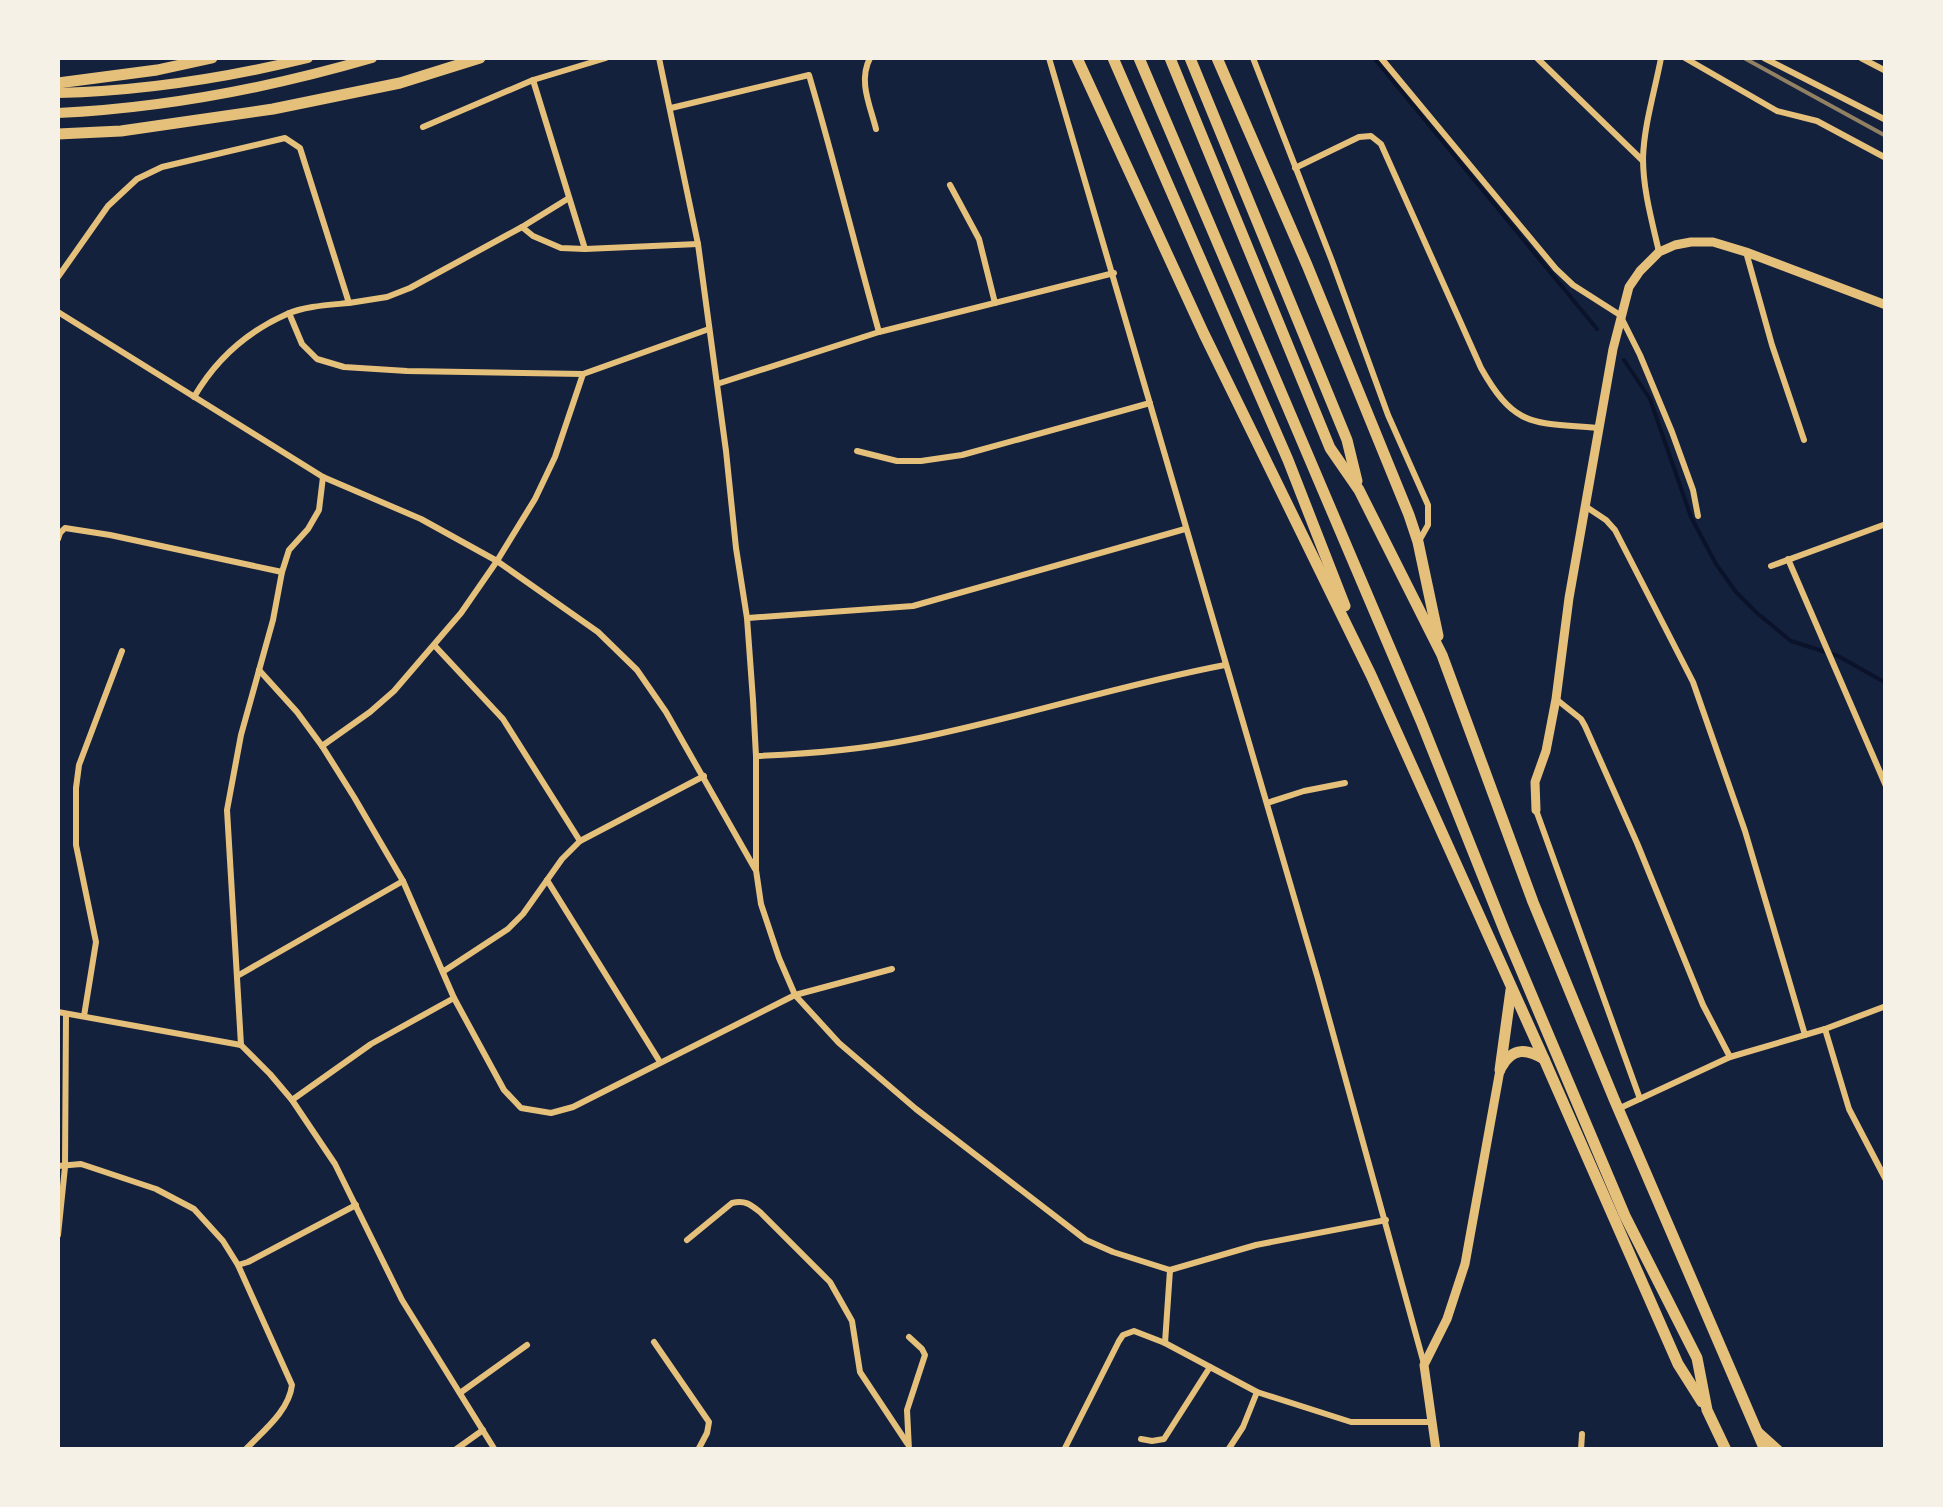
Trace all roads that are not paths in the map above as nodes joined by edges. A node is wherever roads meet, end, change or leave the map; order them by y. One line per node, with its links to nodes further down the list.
1 (212, 58): 24 (highway)
2 (308, 58): 25 (main road)
3 (372, 58): 27 (main road)
4 (480, 58): 31 (highway)
5 (606, 58): 23 (street)
6 (660, 58): 26 (street)
7 (870, 58): 30 (street)
8 (1049, 58): 42 (street)
9 (1077, 58): 77 (highway)
10 (1113, 58): 77 (highway)
11 (1138, 58): 125 (highway)
12 (1170, 58): 60 (highway)
13 (1190, 58): 60 (highway)
14 (1252, 58): 34 (street)
15 (1381, 58): 49 (street)
16 (1537, 58): 33 (street)
17 (1661, 58): 33 (street)
18 (1685, 58): 32 (street)
19 (1764, 58): 28 (street)
20 (1861, 58): 22 (street)
21 (1219, 60): 66 (highway)
22 (1886, 71)
23 (533, 80): 29 (street); 36 (street)
24 (58, 83)
25 (58, 93)
26 (671, 108): 38 (street); 51 (street)
27 (58, 113)
28 (1886, 120)
29 (423, 127)
30 (876, 129)
31 (58, 134)
32 (1886, 158)
33 (1643, 161): 40 (street)
34 (1296, 168): 56 (street); 66 (street)
35 (950, 184): 45 (street)
36 (569, 198): 37 (street); 39 (street)
37 (522, 227): 39 (street); 44 (street)
38 (698, 244): 39 (street); 50 (street)
39 (585, 249)
40 (1658, 252): 41 (street); 49 (street)
41 (1746, 252): 46 (street); 57 (street)
42 (1114, 274): 45 (street); 55 (street)
43 (58, 277): 44 (street)
44 (349, 303): 48 (street)
45 (994, 303): 51 (street)
46 (1886, 304)
47 (58, 312): 54 (street)
48 (289, 313): 52 (street); 54 (street)
49 (1620, 315): 56 (street); 62 (street)
50 (709, 330): 52 (street); 53 (street)
51 (879, 332): 53 (street)
52 (584, 374): 68 (street)
53 (717, 384): 71 (street)
54 (194, 397): 59 (street)
55 (1150, 402): 58 (street); 64 (street)
56 (1600, 428): 61 (street)
57 (1804, 440)
58 (857, 451)
59 (323, 478): 68 (street); 70 (street)
60 (1359, 490): 74 (highway)
61 (1585, 506): 78 (street); 100 (street)
62 (1698, 516)
63 (1886, 524): 67 (street)
64 (1185, 529): 71 (street); 75 (street)
65 (58, 539): 70 (street)
66 (1418, 542): 74 (highway)
67 (1788, 558): 69 (street); 83 (street)
68 (497, 561): 72 (street); 81 (street)
69 (1771, 566)
70 (282, 572): 76 (street)
71 (747, 618): 80 (street)
72 (434, 645): 79 (street); 86 (street)
73 (122, 651): 98 (street)
74 (1442, 655): 108 (highway)
75 (1225, 664): 80 (street); 84 (street)
76 (259, 670): 79 (street); 92 (street)
77 (1371, 675): 93 (highway)
78 (1556, 699): 85 (street); 102 (street)
79 (322, 746): 89 (street)
80 (756, 756): 87 (street)
81 (704, 776): 86 (street); 87 (street)
82 (1345, 783): 84 (street)
83 (1886, 786)
84 (1267, 803): 112 (street)
85 (1536, 810): 106 (street)
86 (580, 842): 88 (street)
87 (756, 870): 94 (street)
88 (547, 880): 91 (street); 104 (street)
89 (402, 881): 91 (street); 92 (street)
90 (892, 968): 94 (street)
91 (444, 971): 95 (street)
92 (238, 976): 101 (street)
93 (1511, 988): 103 (highway); 105 (highway)
94 (795, 995): 104 (street); 116 (street)
95 (454, 998): 104 (street); 107 (street)
96 (1886, 1006): 99 (street)
97 (62, 1013): 98 (street); 109 (street)
98 (84, 1016): 101 (street)
99 (1824, 1029): 100 (street); 110 (street)
100 (1806, 1035): 102 (street)
101 (241, 1045): 107 (street)
102 (1730, 1058): 106 (street)
103 (1544, 1059): 105 (highway); 125 (highway)
104 (660, 1062)
105 (1500, 1070): 121 (street)
106 (1640, 1099): 108 (street)
107 (292, 1100): 111 (street)
108 (1618, 1109): 128 (highway)
109 (61, 1166): 113 (street); 115 (street)
110 (1886, 1180)
111 (356, 1204): 115 (street); 124 (street)
112 (1386, 1220): 116 (street); 121 (street)
113 (58, 1235)
114 (687, 1240): 131 (street)
115 (238, 1265): 132 (street)
116 (1170, 1270): 119 (street)
117 (909, 1337): 131 (street)
118 (654, 1342): 135 (street)
119 (1165, 1343): 122 (street); 136 (street)
120 (527, 1345): 124 (street)
121 (1424, 1365): 126 (street)
122 (1210, 1366): 123 (street); 130 (street)
123 (1257, 1392): 126 (street); 137 (street)
124 (460, 1393): 127 (street)
125 (1708, 1410): 140 (highway)
126 (1432, 1422): 138 (street)
127 (483, 1430): 133 (street); 134 (street)
128 (1758, 1432): 141 (highway); 142 (main road)
129 (1582, 1434): 139 (street)
130 (1141, 1439)
131 (908, 1446)
132 (246, 1450)
133 (455, 1450)
134 (495, 1450)
135 (698, 1450)
136 (1064, 1450)
137 (1228, 1450)
138 (1436, 1450)
139 (1581, 1450)
140 (1726, 1450)
141 (1765, 1450)
142 (1778, 1450)

